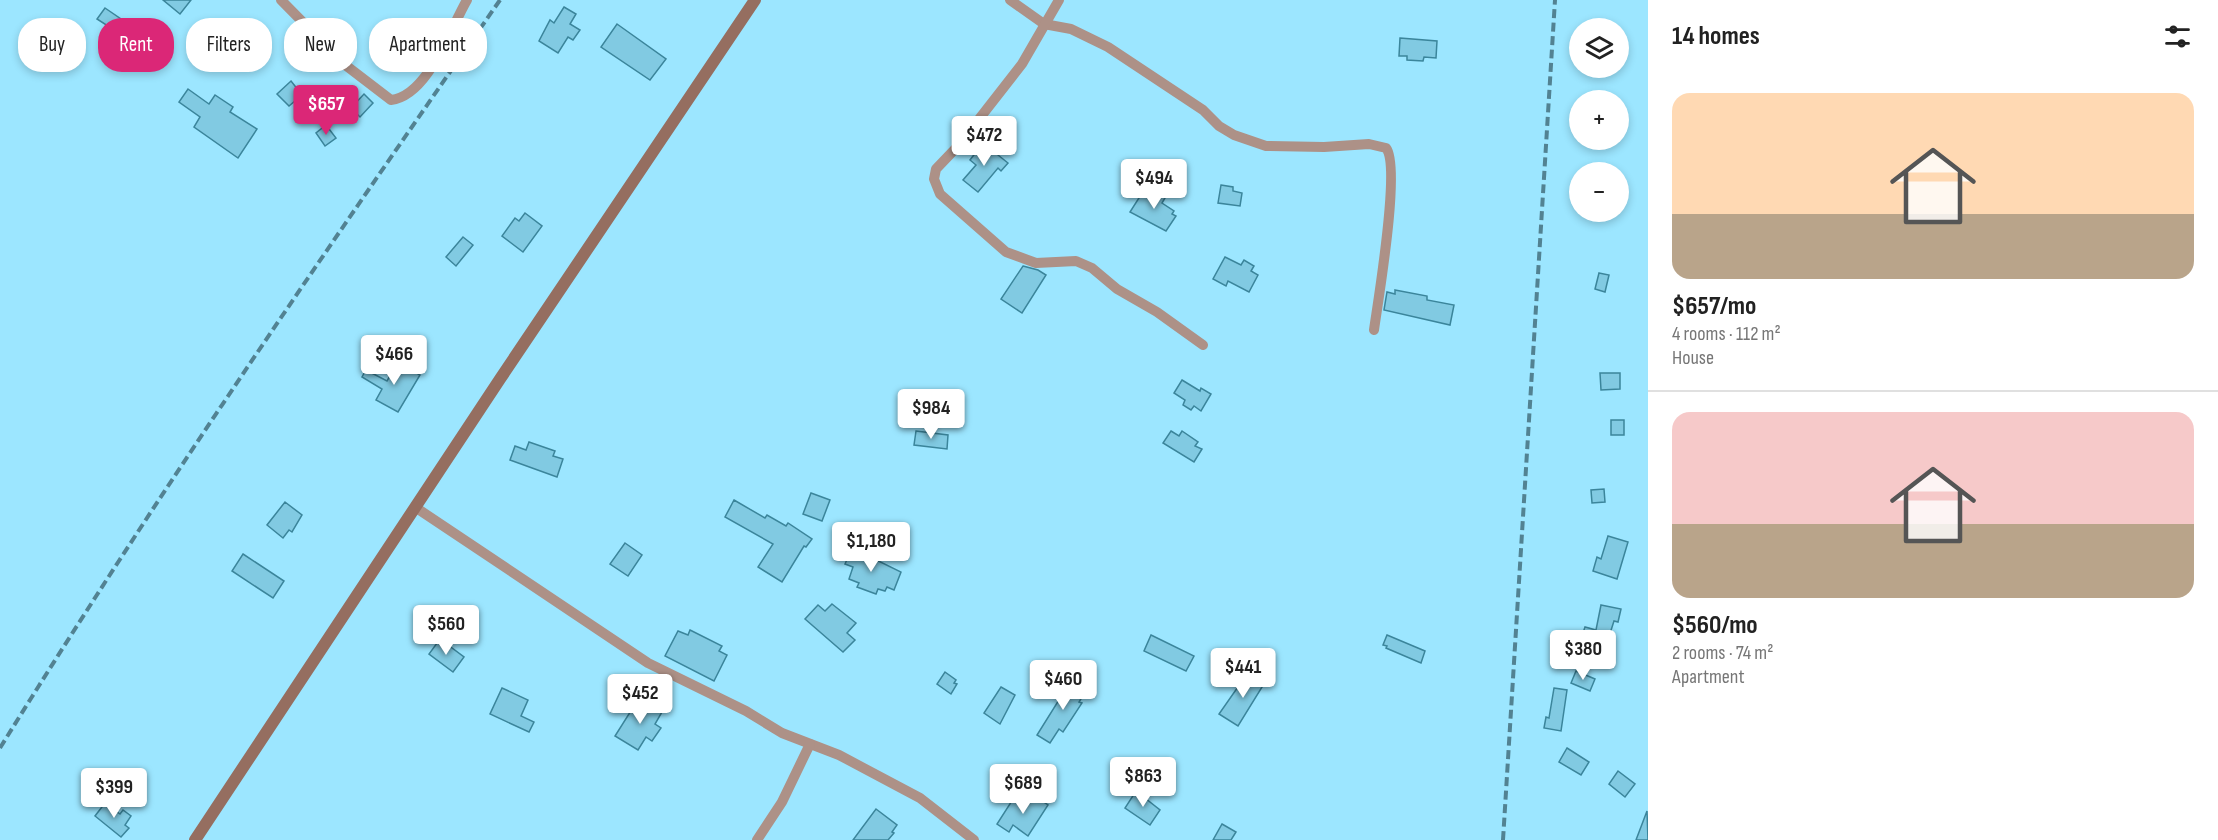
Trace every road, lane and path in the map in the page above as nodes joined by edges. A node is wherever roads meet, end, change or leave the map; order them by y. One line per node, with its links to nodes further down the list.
1 (281, 0): 2 (street)
2 (467, 0)
3 (755, 0): 9 (street)
4 (1010, 0): 6 (street)
5 (1059, 0): 6 (street)
6 (1044, 24): 7 (street); 8 (street)
7 (1374, 330)
8 (1203, 345)
9 (415, 507): 10 (street); 11 (street)
10 (810, 744): 12 (street); 13 (street)
11 (195, 840)
12 (757, 840)
13 (974, 840)

